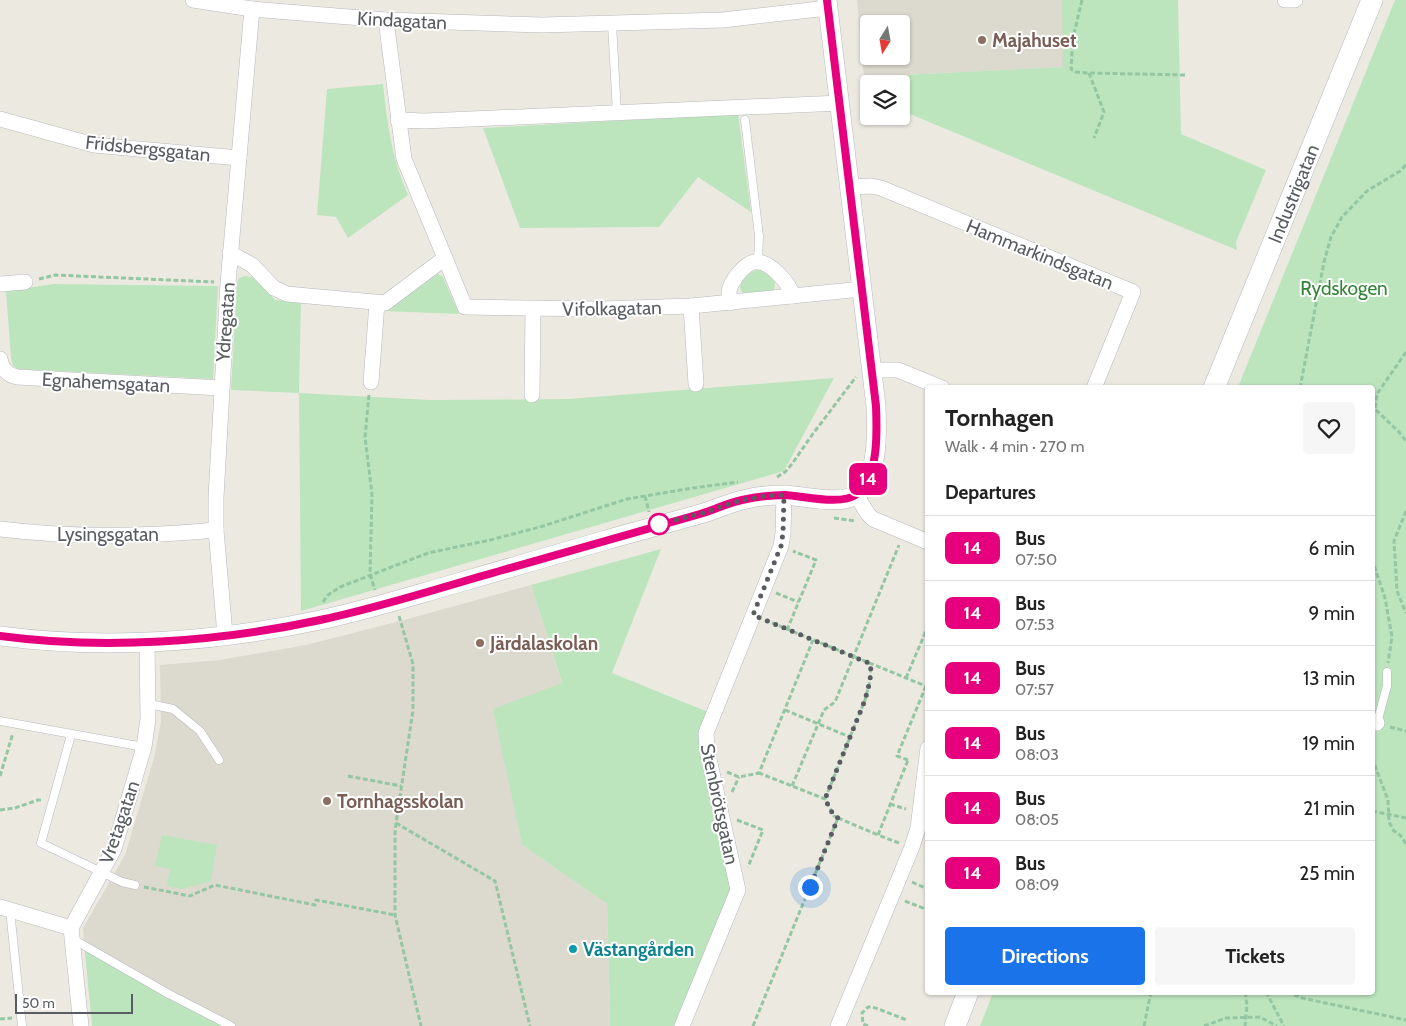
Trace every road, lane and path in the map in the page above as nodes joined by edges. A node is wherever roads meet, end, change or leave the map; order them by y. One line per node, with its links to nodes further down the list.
1 (193, 0): 7 (street, Kindagatan)
2 (1082, 0): 10 (path)
3 (1285, 0): 4 (street)
4 (1295, 0)
5 (1372, 0): 40 (main road, Industrigatan)
6 (828, 4): 9 (street, Kindagatan); 12 (street)
7 (252, 9): 8 (street, Kindagatan); 18 (street, Ydregatan)
8 (386, 20): 9 (street, Kindagatan); 15 (street)
9 (612, 24): 13 (lane)
10 (1090, 73): 11 (path); 17 (path)
11 (1186, 75)
12 (840, 103): 13 (street); 20 (street)
13 (617, 113): 15 (street)
14 (0, 119): 18 (street, Fridsbergsgatan)
15 (398, 120): 22 (street)
16 (745, 120): 23 (lane)
17 (1094, 138)
18 (239, 158): 21 (street, Ydregatan)
19 (1406, 165): 41 (path)
20 (850, 187): 27 (street); 39 (street, Hammarkindsgatan)
21 (230, 253): 25 (street, Ydregatan); 29 (street)
22 (445, 258): 29 (street); 32 (street, Vifolkagatan)
23 (758, 262): 28 (street); 30 (street)
24 (25, 282): 25 (path); 26 (street)
25 (228, 283): 42 (street, Ydregatan)
26 (0, 284)
27 (862, 290): 28 (street, Vifolkagatan); 35 (street)
28 (793, 296): 30 (street, Vifolkagatan)
29 (377, 303): 36 (street)
30 (730, 303): 31 (street, Vifolkagatan)
31 (691, 306): 32 (street, Vifolkagatan); 37 (street)
32 (533, 309): 43 (street)
33 (1406, 352): 44 (path)
34 (0, 360): 42 (street, Egnahemsgatan)
35 (867, 376): 38 (street); 45 (path); 49 (street)
36 (371, 382): 57 (path)
37 (696, 384)
38 (935, 385)
39 (1095, 385)
40 (1215, 385)
41 (1301, 385)
42 (221, 388): 52 (street, Ydregatan)
43 (532, 395)
44 (1406, 441)
45 (779, 477): 46 (path); 48 (path)
46 (772, 478)
47 (738, 482): 57 (path)
48 (785, 487): 49 (street); 55 (street, Stenbrötsgatan); 59 (street)
49 (856, 495): 53 (street)
50 (1406, 511): 61 (path)
51 (0, 529): 52 (street, Lysingsgatan)
52 (216, 530): 66 (street, Ydregatan)
53 (904, 533): 54 (street); 70 (path)
54 (925, 541)
55 (781, 546): 58 (street, Stenbrötsgatan); 60 (path)
56 (1375, 568): 72 (path)
57 (370, 574): 63 (path)
58 (764, 588): 60 (path); 62 (street, Stenbrötsgatan)
59 (394, 602): 63 (street); 94 (path)
60 (798, 602): 64 (path)
61 (1406, 613)
62 (753, 615): 64 (path); 87 (street, Stenbrötsgatan)
63 (321, 620): 66 (street)
64 (787, 630): 68 (path)
65 (925, 633): 73 (path)
66 (225, 635): 69 (street)
67 (0, 636): 69 (street)
68 (813, 640): 70 (path); 77 (path)
69 (147, 642): 76 (street, Vretagatan)
70 (854, 657): 71 (path); 81 (path)
71 (871, 664): 73 (path); 83 (path)
72 (1387, 672): 79 (lane)
73 (906, 678): 74 (path)
74 (925, 686)
75 (925, 692): 86 (path)
76 (149, 704): 84 (street, Vretagatan); 85 (lane)
77 (785, 710): 81 (path); 90 (path)
78 (0, 721): 80 (lane)
79 (1375, 722)
80 (16, 724): 82 (lane); 91 (path)
81 (818, 724): 83 (path); 95 (path)
82 (71, 735): 84 (lane); 97 (lane)
83 (850, 737): 96 (path)
84 (144, 747): 108 (street, Vretagatan)
85 (219, 760)
86 (908, 760): 89 (path); 105 (path)
87 (711, 766): 93 (path); 100 (street, Stenbrötsgatan)
88 (1375, 766): 101 (path)
89 (925, 767): 107 (street)
90 (759, 773): 93 (path); 95 (path)
91 (0, 776)
92 (348, 776): 94 (path)
93 (739, 777): 100 (path)
94 (401, 786): 104 (path)
95 (792, 786): 96 (path)
96 (825, 799): 102 (path)
97 (53, 800): 98 (path); 108 (lane)
98 (0, 810)
99 (1375, 812): 101 (path)
100 (723, 814): 110 (street, Stenbrötsgatan); 110 (path)
101 (1389, 814): 103 (path); 106 (path)
102 (838, 818): 105 (path); 132 (path)
103 (1406, 818)
104 (396, 823): 114 (path); 130 (path)
105 (878, 835): 107 (path)
106 (1406, 844)
107 (912, 847): 111 (street)
108 (102, 873): 109 (lane); 115 (street, Vretagatan)
109 (135, 885): 114 (path)
110 (738, 890): 131 (street, Stenbrötsgatan)
111 (893, 896): 113 (path); 133 (street)
112 (5, 908): 115 (street); 126 (lane)
113 (925, 909)
114 (395, 915): 129 (path)
115 (71, 933): 127 (street); 128 (lane)
116 (967, 995): 135 (main road)
117 (1150, 995): 136 (path)
118 (1245, 995): 122 (path)
119 (1268, 995): 140 (path)
120 (1294, 995): 125 (path)
121 (8, 1018): 123 (path)
122 (1246, 1018): 137 (path); 138 (path); 139 (path)
123 (0, 1019)
124 (907, 1020): 134 (path)
125 (1406, 1020)
126 (22, 1026)
127 (81, 1026)
128 (231, 1026)
129 (421, 1026)
130 (530, 1026)
131 (682, 1026)
132 (754, 1026)
133 (838, 1026)
134 (868, 1026)
135 (955, 1026)
136 (1144, 1026)
137 (1204, 1026)
138 (1245, 1026)
139 (1277, 1026)
140 (1284, 1026)

